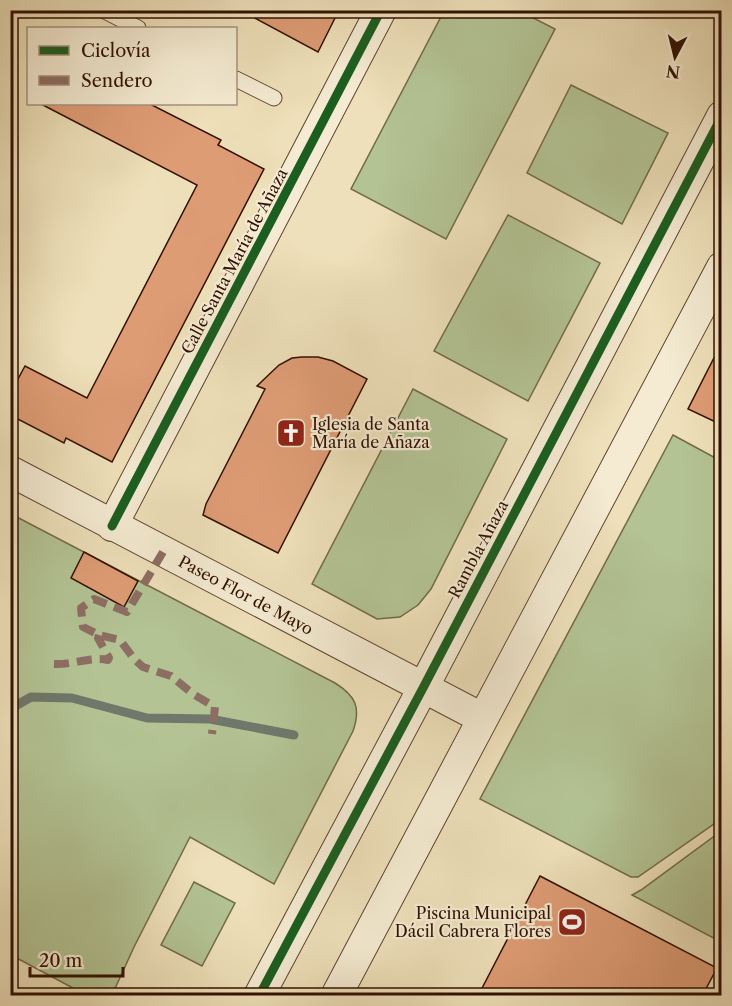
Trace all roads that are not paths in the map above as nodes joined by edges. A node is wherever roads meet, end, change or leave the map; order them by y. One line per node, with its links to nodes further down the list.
1 (103, 10): 3 (lane)
2 (381, 10): 9 (street, Calle Santa María de Añaza)
3 (136, 27)
4 (237, 80): 5 (lane)
5 (274, 98)
6 (722, 116): 10 (street, Rambla Añaza)
7 (722, 267): 11 (street)
8 (10, 471): 9 (street, Paseo Flor de Mayo)
9 (112, 526): 10 (street, Paseo Flor de Mayo)
10 (423, 688): 11 (street, Paseo Flor de Mayo); 12 (street, Rambla Añaza)
11 (482, 718): 13 (street)
12 (260, 996)
13 (336, 996)

